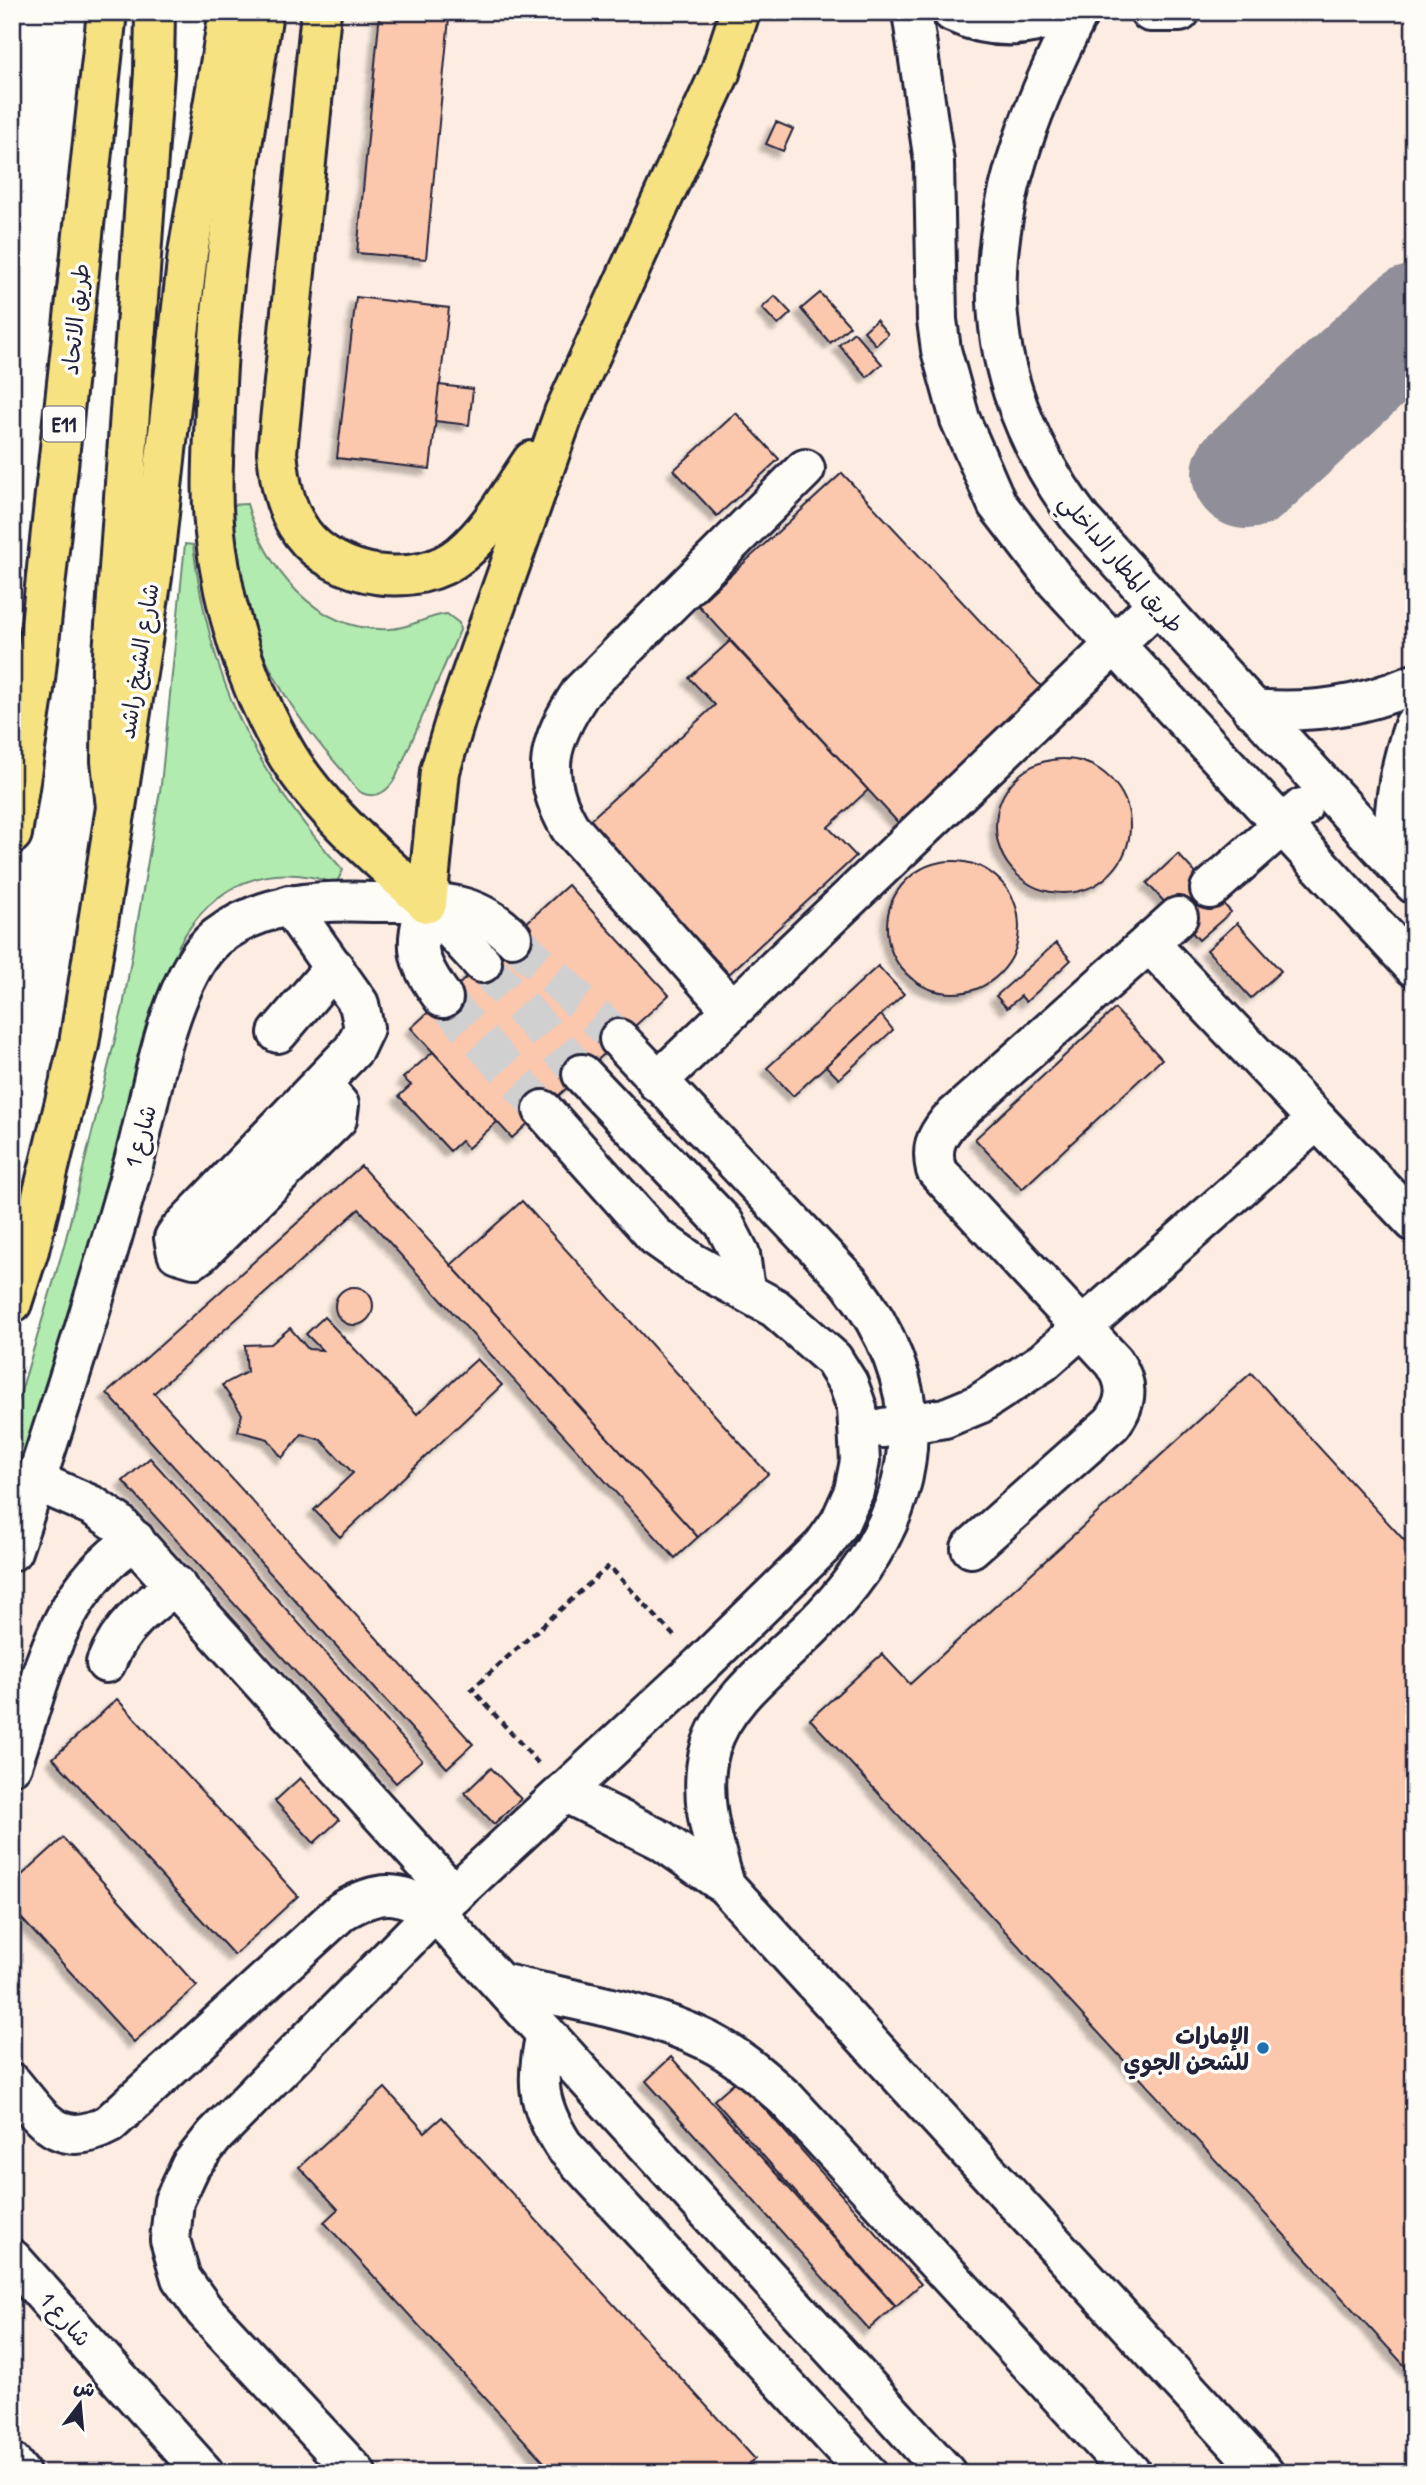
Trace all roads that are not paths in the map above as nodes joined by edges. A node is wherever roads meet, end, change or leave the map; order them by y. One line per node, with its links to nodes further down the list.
1 (107, 12): 23 (main road, طريق الاتحاد / E11)
2 (155, 12): 21 (main road)
3 (229, 12): 21 (main road, شارع الشيخ راشد)
4 (263, 12): 26 (main road)
5 (321, 12): 13 (main road)
6 (740, 12): 13 (main road)
7 (912, 12): 16 (street)
8 (952, 12): 9 (street)
9 (1064, 12)
10 (1079, 12): 15 (street, طريق المطار الداخلي)
11 (1150, 12): 12 (street)
12 (1180, 12)
13 (564, 413): 26 (main road)
14 (805, 469): 35 (street)
15 (1157, 605): 16 (street); 18 (street, طريق المطار الداخلي)
16 (1115, 644): 22 (street); 35 (street)
17 (1414, 684): 18 (street)
18 (1252, 709): 20 (street, طريق المطار الداخلي)
19 (1414, 725): 24 (street)
20 (1325, 788): 22 (street); 24 (street, طريق المطار الداخلي)
21 (116, 807): 45 (main road, شارع الشيخ راشد)
22 (1283, 824): 25 (street); 33 (street)
23 (12, 834)
24 (1404, 874)
25 (1210, 889)
26 (426, 903): 27 (street, شارع 1); 29 (street, شارع 1); 31 (street); 34 (street)
27 (289, 905): 32 (street); 49 (street, شارع 1)
28 (1178, 917): 30 (street)
29 (512, 937)
30 (1149, 943): 42 (street); 46 (street)
31 (482, 964)
32 (334, 967): 36 (street); 40 (street)
33 (1414, 967)
34 (443, 998)
35 (732, 1010): 39 (street)
36 (278, 1033)
37 (619, 1040): 39 (street)
38 (582, 1074): 44 (street)
39 (657, 1082): 47 (street)
40 (321, 1083): 40 (street)
41 (543, 1110): 44 (street)
42 (1317, 1120): 43 (street); 46 (street)
43 (1414, 1222)
44 (745, 1290): 48 (street)
45 (12, 1303)
46 (1082, 1327): 47 (street); 51 (street)
47 (909, 1425): 48 (street); 57 (street)
48 (860, 1430): 56 (street)
49 (36, 1481): 50 (street); 52 (street, شارع 1)
50 (135, 1540): 53 (street); 55 (street)
51 (971, 1548)
52 (12, 1551)
53 (176, 1585): 54 (street); 58 (street)
54 (106, 1663)
55 (12, 1765)
56 (564, 1792): 57 (street); 58 (street)
57 (725, 1885): 72 (street)
58 (445, 1903): 59 (street); 61 (street); 68 (street)
59 (500, 1983): 60 (street); 71 (street)
60 (546, 2034): 69 (street); 70 (street)
61 (12, 2083)
62 (12, 2259): 64 (street, شارع 1)
63 (12, 2297): 64 (street)
64 (108, 2367): 67 (street, شارع 1)
65 (12, 2463): 66 (street)
66 (20, 2473)
67 (204, 2473)
68 (356, 2473)
69 (867, 2473)
70 (946, 2473)
71 (1131, 2473)
72 (1264, 2473)

